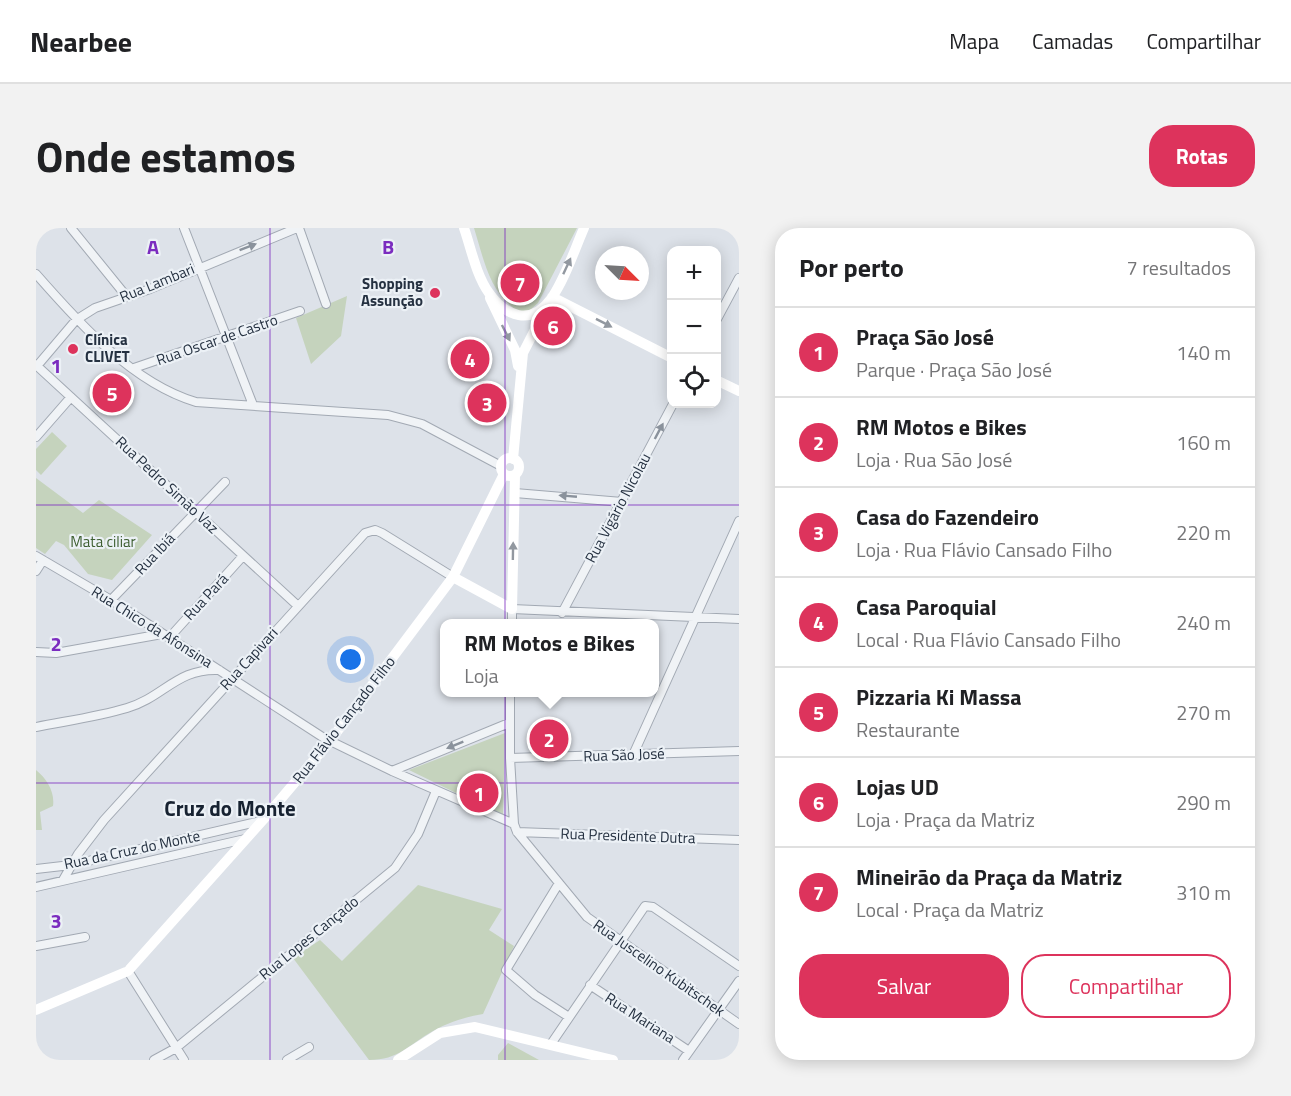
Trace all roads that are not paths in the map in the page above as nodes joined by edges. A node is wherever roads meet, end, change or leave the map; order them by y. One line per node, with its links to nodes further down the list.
1 (71, 228): 10 (street)
2 (183, 228): 6 (street)
3 (298, 228): 6 (street, Rua Lambari, one-way to 3); 12 (street)
4 (464, 228): 9 (main road)
5 (584, 228): 11 (main road, one-way to 5)
6 (200, 266): 10 (street, Rua Lambari); 16 (street)
7 (36, 274): 15 (street)
8 (739, 278): 14 (street)
9 (488, 292): 11 (main road); 20 (main road, one-way to 20)
10 (127, 297): 15 (street, Rua Lambari)
11 (552, 297): 17 (main road, one-way to 17); 20 (main road)
12 (326, 304)
13 (300, 311): 16 (street, Rua Oscar de Castro)
14 (721, 313)
15 (76, 320): 18 (street, Rua Lambari); 19 (street)
16 (228, 336): 19 (street, Rua Oscar de Castro); 24 (street)
17 (667, 355)
18 (37, 365): 23 (street, Rua Pedro Simão Vaz)
19 (134, 368): 24 (street)
20 (520, 376): 27 (main road)
21 (721, 382): 22 (main road)
22 (739, 392)
23 (71, 398): 26 (street); 32 (street, Rua Pedro Simão Vaz)
24 (254, 405): 28 (street)
25 (671, 408): 31 (street, Rua Vigário Nicolau, one-way to 25)
26 (36, 437)
27 (513, 459): 28 (main road); 28 (main road)
28 (507, 472): 30 (main road); 37 (main road, Rua Flávio Cançado Filho)
29 (225, 482): 32 (street, Rua Ibiá)
30 (514, 493): 31 (street, one-way to 30); 38 (main road, one-way to 30)
31 (622, 502): 43 (street, Rua Vigário Nicolau)
32 (196, 511): 34 (street, Rua Pedro Simão Vaz); 39 (street, Rua Ibiá)
33 (739, 521): 44 (street)
34 (243, 556): 41 (street, Rua Pedro Simão Vaz); 47 (street, Rua Pará)
35 (39, 558): 36 (street); 39 (street, Rua Chico da Afonsina)
36 (36, 571)
37 (453, 577): 40 (main road); 41 (street, Rua Capivari); 54 (main road, Rua Flávio Cançado Filho)
38 (512, 590): 40 (main road); 42 (main road)
39 (111, 600): 47 (street, Rua Chico da Afonsina)
40 (500, 602): 42 (main road)
41 (298, 606): 50 (street, Rua Capivari)
42 (512, 609): 43 (street); 45 (street)
43 (562, 613): 44 (street)
44 (696, 617): 46 (street); 56 (street)
45 (512, 619)
46 (739, 620)
47 (165, 636): 48 (street); 49 (street, Rua Chico da Afonsina)
48 (36, 652)
49 (220, 670): 50 (street, Rua Chico da Afonsina); 53 (street)
50 (232, 677): 54 (street, Rua Chico da Afonsina); 64 (street, Rua Capivari)
51 (510, 697): 52 (street)
52 (509, 723): 57 (street); 58 (street, one-way to 58)
53 (36, 727)
54 (330, 741): 58 (street, Rua Chico da Afonsina); 60 (main road, Rua Flávio Cançado Filho)
55 (739, 752): 56 (street, Rua São José)
56 (633, 755): 57 (street, Rua São José)
57 (510, 758): 61 (street)
58 (392, 771): 59 (street, Rua Chico da Afonsina)
59 (436, 791): 61 (street, Rua Chico da Afonsina); 82 (street, Rua Lopes Cançado)
60 (262, 820): 62 (main road, Rua Flávio Cançado Filho); 64 (street, Rua da Cruz do Monte)
61 (516, 828): 63 (street, Rua Presidente Dutra); 67 (street, Rua Juscelino Kubitschek)
62 (246, 839): 66 (street, Rua da Cruz do Monte); 73 (main road, Rua Flávio Cançado Filho)
63 (739, 840)
64 (71, 866): 65 (street, Rua da Cruz do Monte); 66 (street, Rua Capivari)
65 (36, 869)
66 (63, 880): 68 (street, Rua da Cruz do Monte)
67 (559, 883): 70 (street, Rua Juscelino Kubitschek); 78 (street)
68 (36, 887)
69 (85, 937): 71 (street)
70 (619, 941): 72 (street); 75 (street); 77 (street, Rua Juscelino Kubitschek)
71 (36, 946)
72 (739, 966)
73 (128, 971): 76 (main road); 82 (street)
74 (739, 981): 77 (street)
75 (590, 986): 78 (street); 83 (street, Rua Mariana)
76 (36, 1010)
77 (718, 1011): 79 (street, Rua Juscelino Kubitschek); 83 (street)
78 (569, 1017): 80 (street)
79 (739, 1024)
80 (551, 1044): 87 (main road); 88 (main road)
81 (309, 1047): 86 (street)
82 (176, 1048): 84 (street, Rua Lopes Cançado); 85 (street)
83 (689, 1051): 89 (street)
84 (154, 1060)
85 (184, 1060)
86 (287, 1060)
87 (398, 1060)
88 (613, 1060)
89 (683, 1060)

